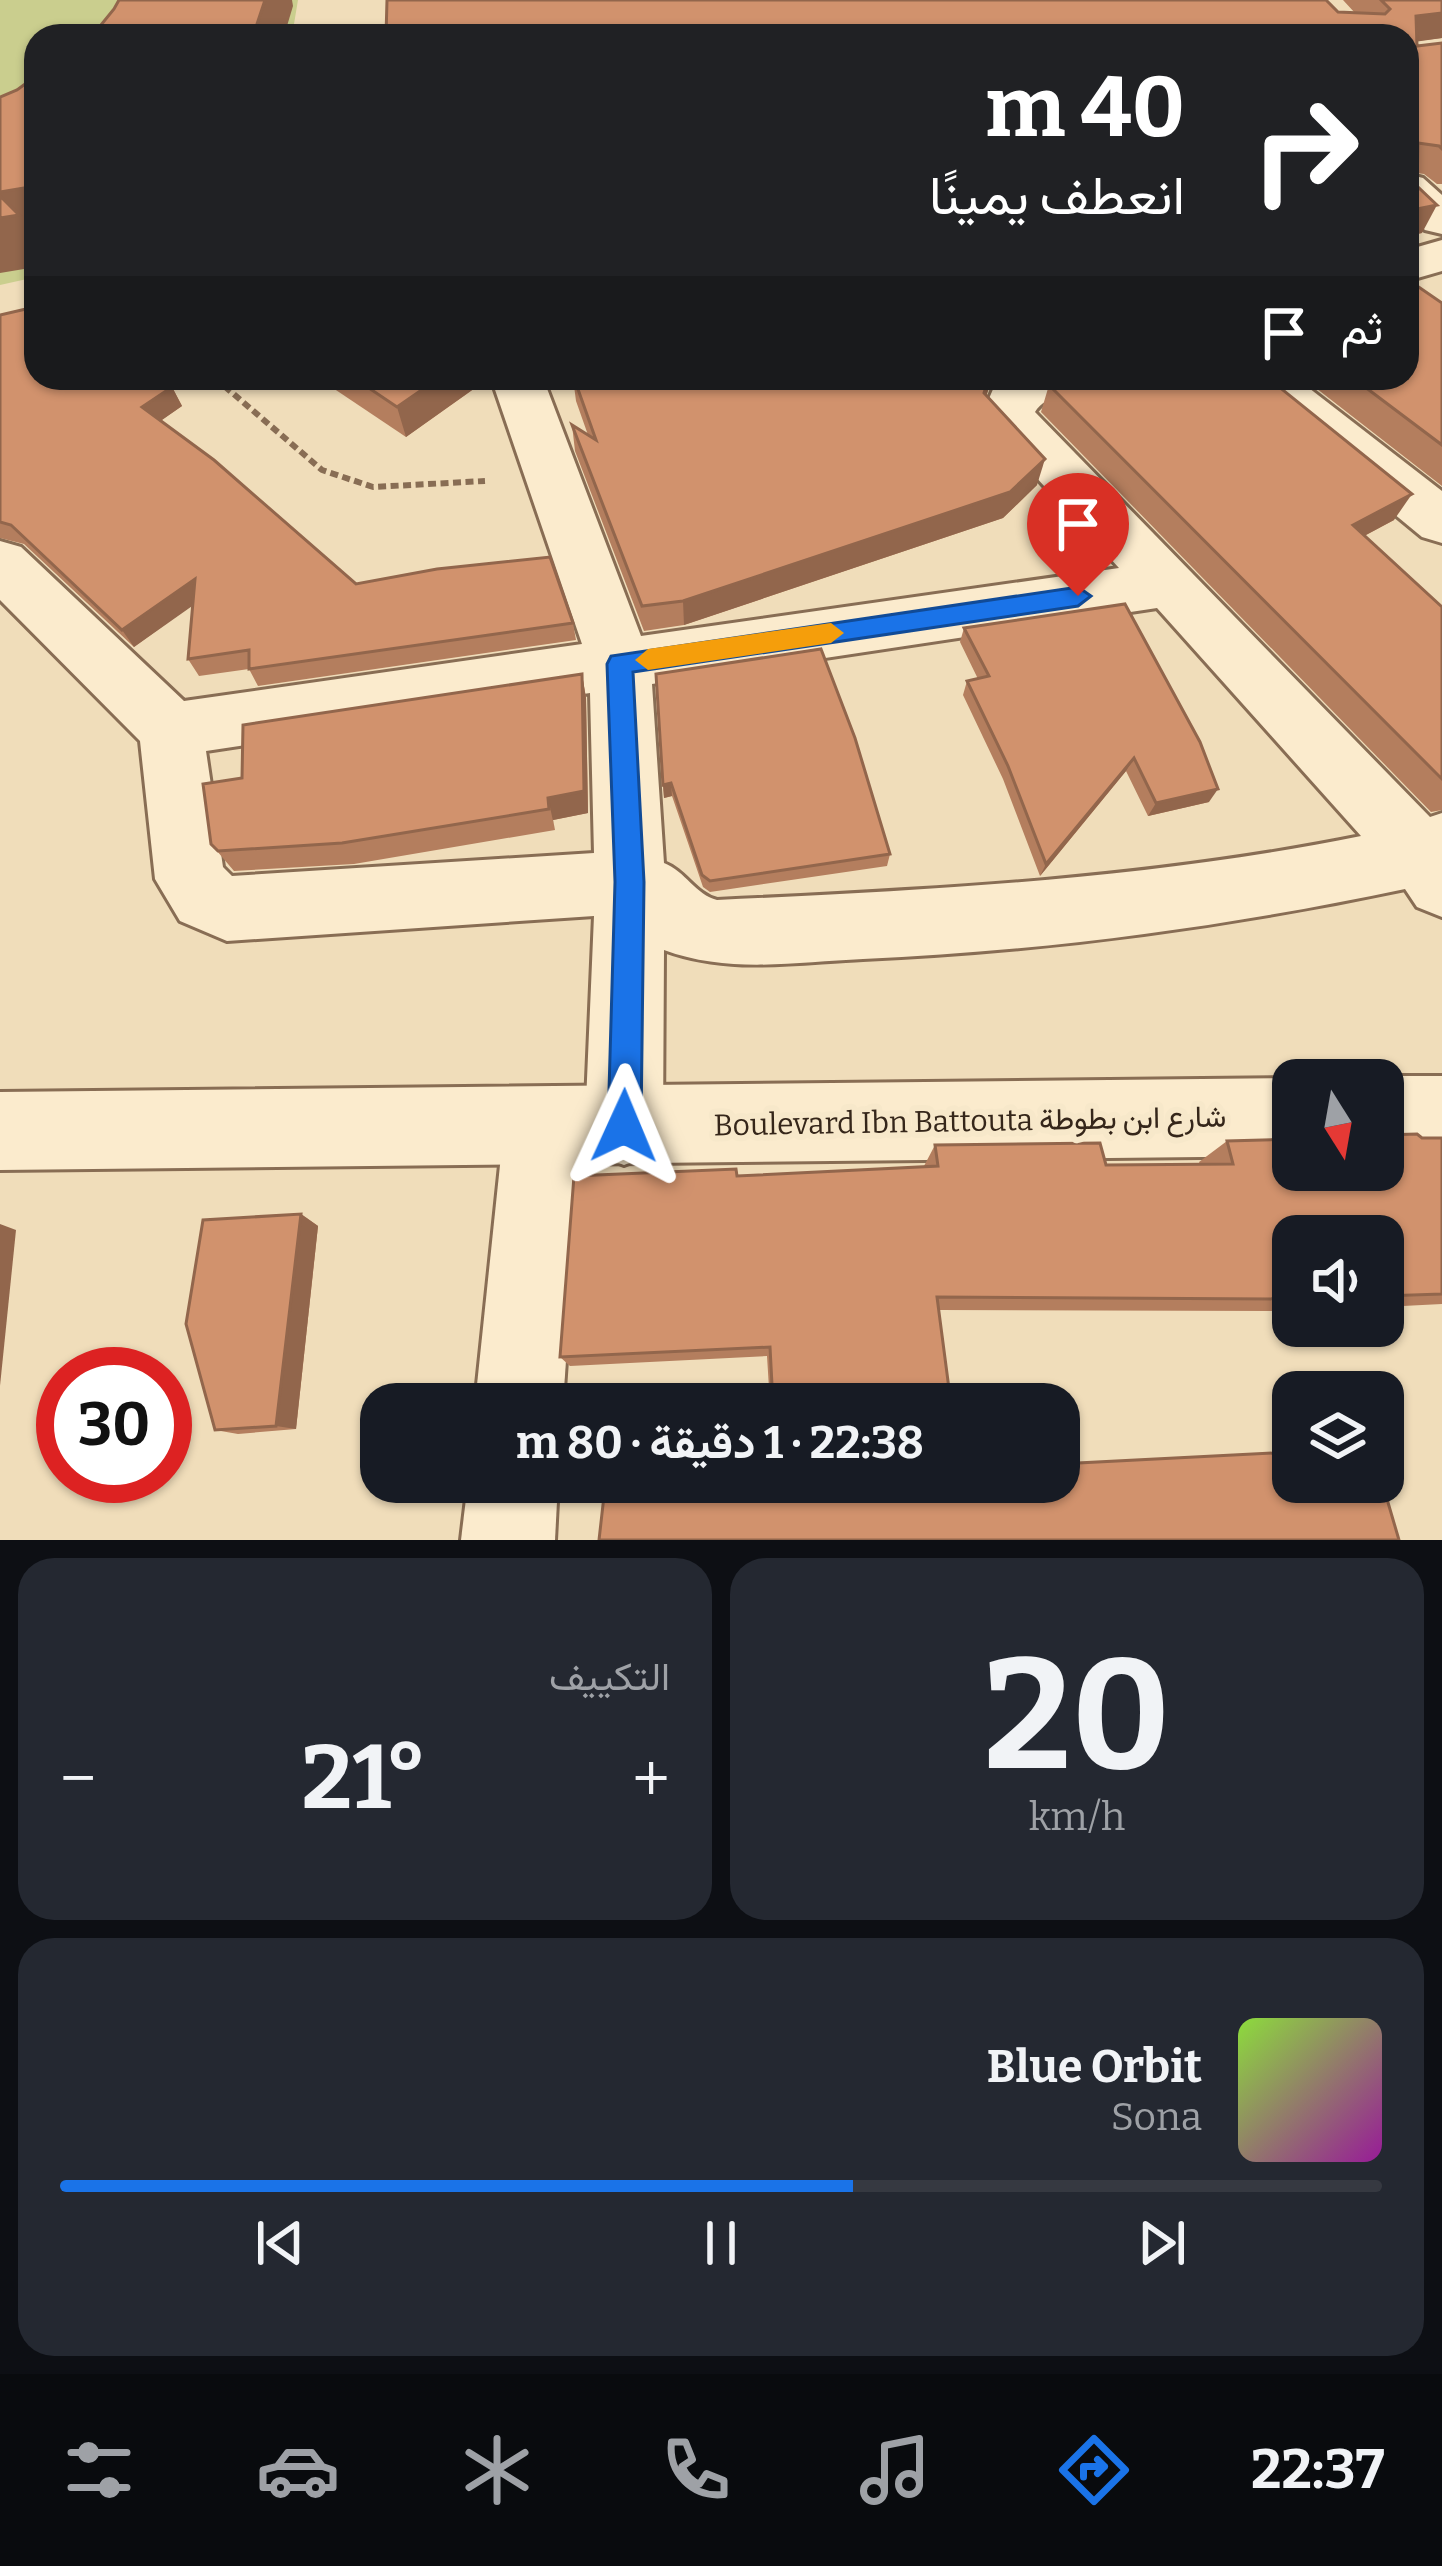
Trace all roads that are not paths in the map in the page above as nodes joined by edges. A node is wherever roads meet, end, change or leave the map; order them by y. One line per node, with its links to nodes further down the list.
1 (1434, 218): 2 (street)
2 (1419, 245)
3 (535, 390): 9 (street)
4 (1025, 390): 8 (street)
5 (1277, 390): 6 (street)
6 (1442, 522)
7 (0, 563): 10 (street)
8 (1170, 583): 9 (street); 11 (street)
9 (620, 664): 10 (street); 12 (street)
10 (171, 730): 12 (street)
11 (1435, 861): 12 (street)
12 (629, 882): 16 (street)
13 (1442, 1114): 14 (street)
14 (1404, 1115)
15 (1272, 1117): 16 (street, Boulevard Ibn Battouta شارع ابن بطوطة)
16 (624, 1126): 17 (street, Boulevard Ibn Battouta شارع ابن بطوطة)
17 (543, 1127): 18 (street, Boulevard Ibn Battouta شارع ابن بطوطة); 19 (street)
18 (0, 1131)
19 (521, 1383)
20 (511, 1503): 21 (street)
21 (508, 1540)

